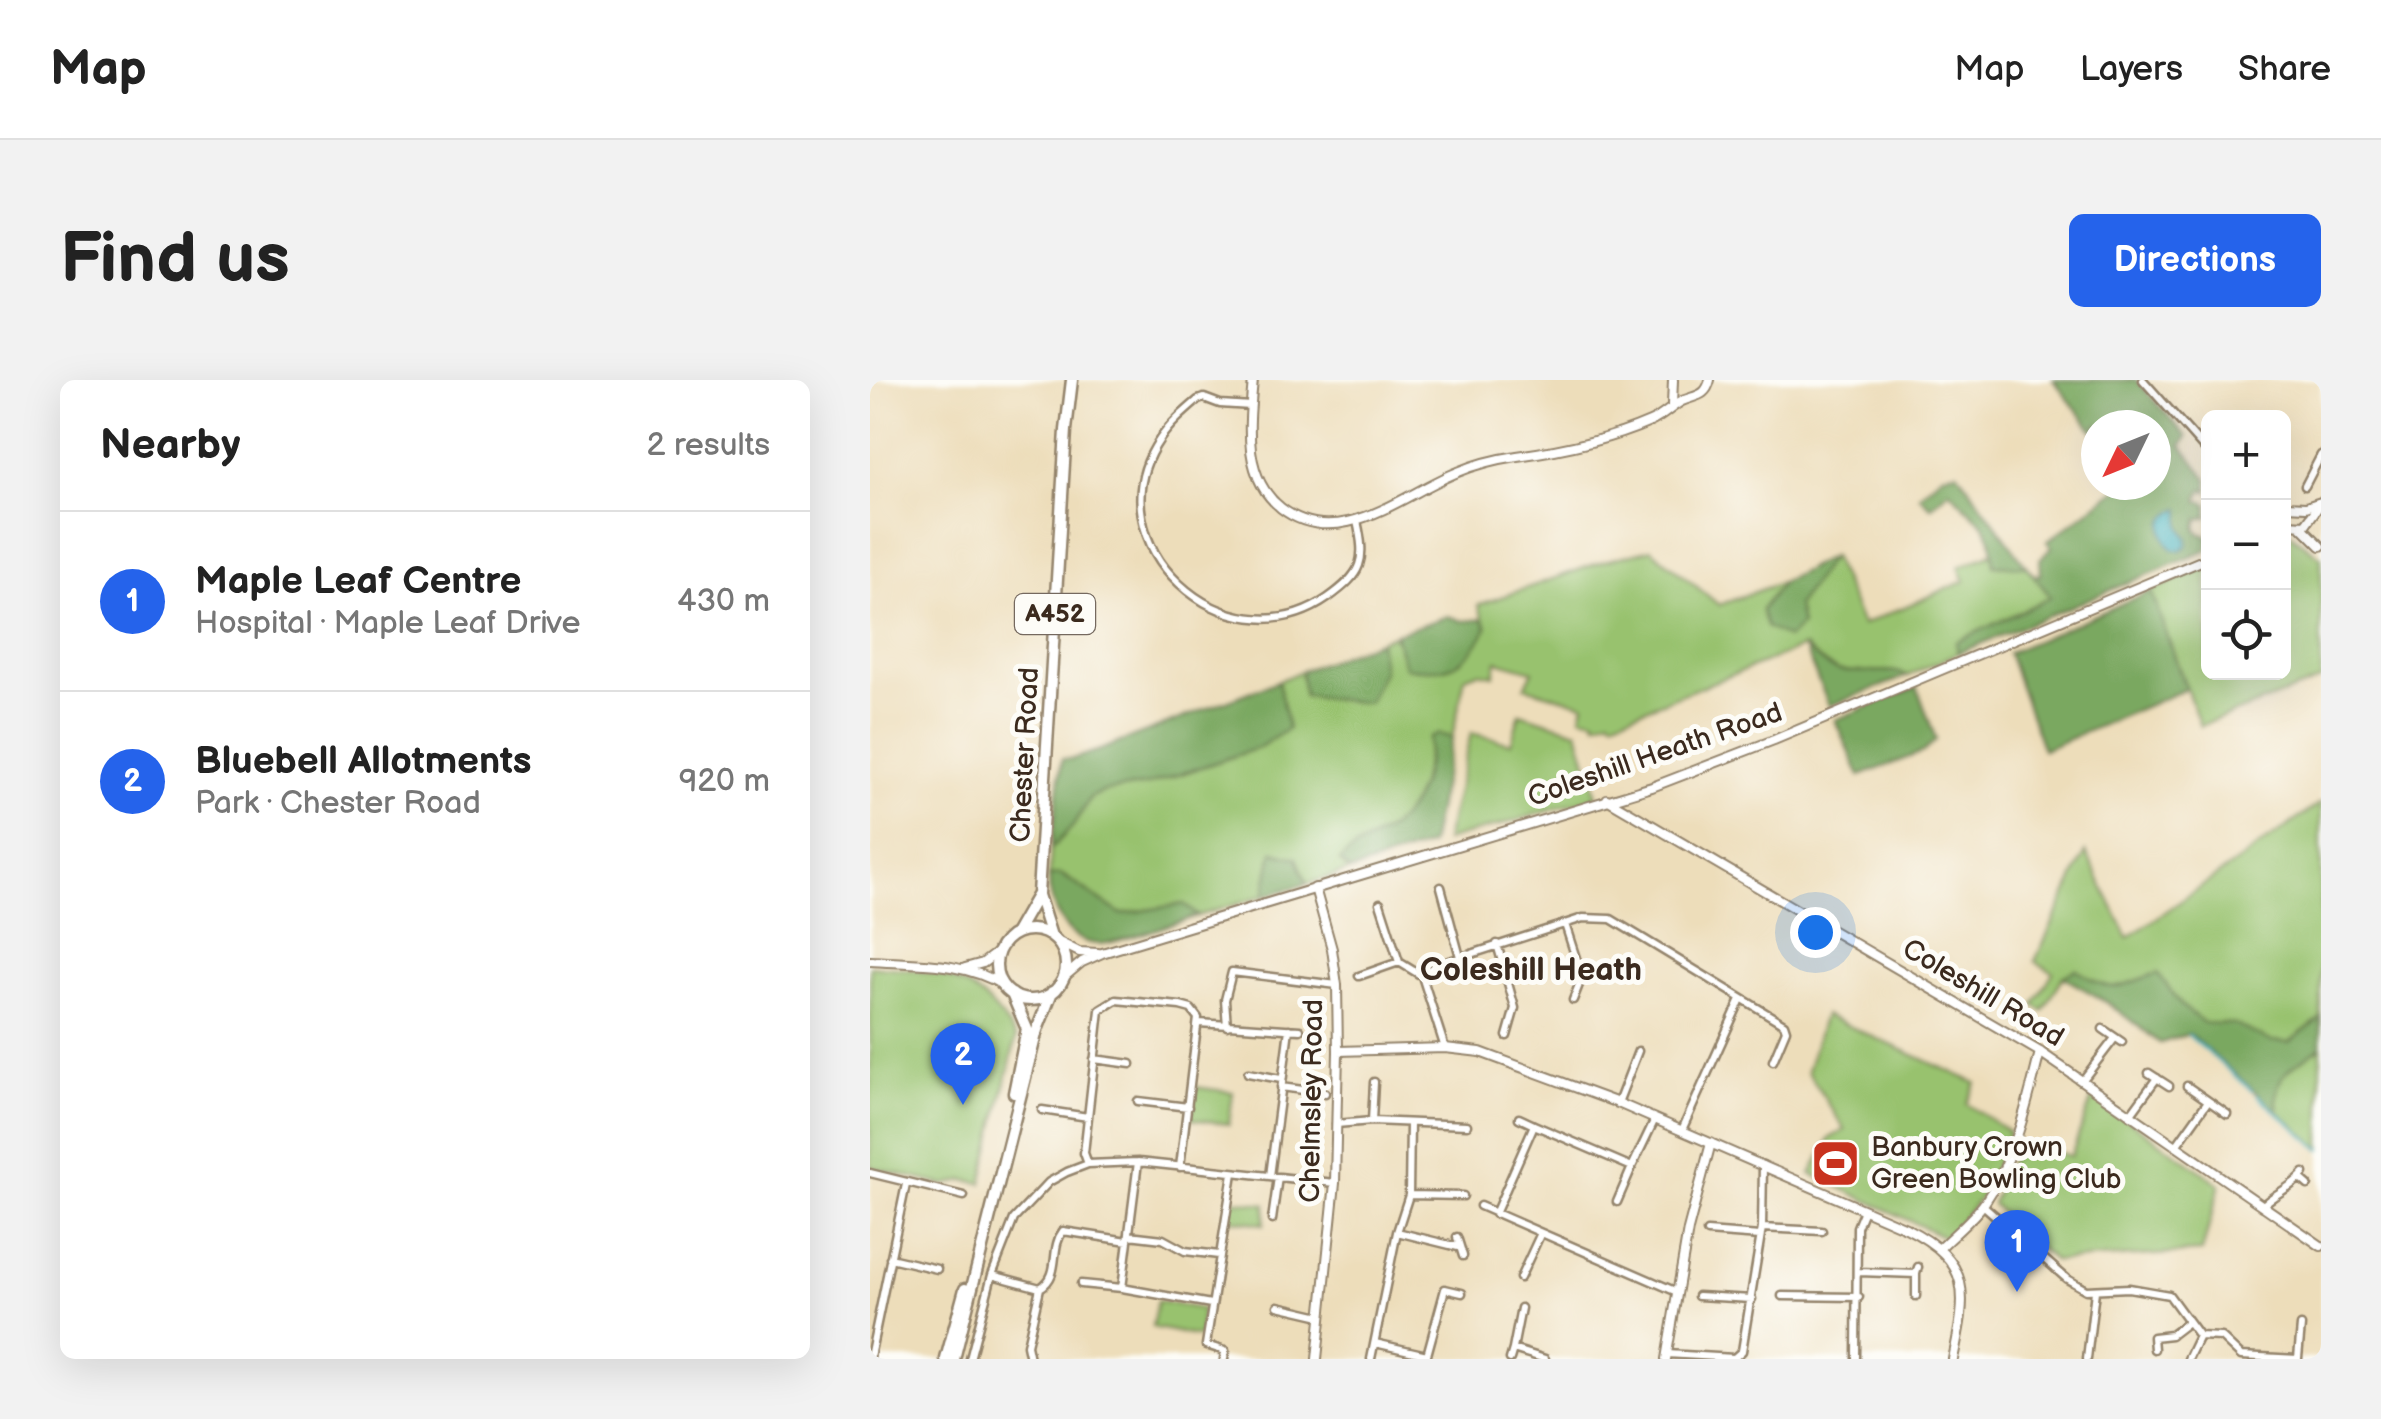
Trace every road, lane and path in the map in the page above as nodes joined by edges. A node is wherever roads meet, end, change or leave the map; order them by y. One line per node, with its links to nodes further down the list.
1 (1072, 380): 22 (highway, Chester Road / A452)
2 (1253, 380): 7 (street)
3 (1710, 380): 6 (street)
4 (2143, 380): 9 (street)
5 (1674, 382): 6 (street); 8 (street)
6 (1690, 398): 8 (street)
7 (1251, 406): 15 (street); 15 (street)
8 (1670, 409): 15 (street)
9 (2201, 445)
10 (2321, 455): 11 (street)
11 (2305, 486)
12 (2321, 502): 14 (street)
13 (2291, 509): 14 (street)
14 (2307, 517): 16 (street); 17 (street)
15 (1357, 520)
16 (2291, 521)
17 (2318, 543)
18 (2201, 561): 19 (street, Coleshill Heath Road)
19 (1607, 799): 21 (street, Coleshill Heath Road); 51 (street, Coleshill Road)
20 (1440, 887): 30 (street)
21 (1315, 888): 29 (street, Coleshill Heath Road); 37 (street, Chelmsley Road)
22 (1038, 894): 25 (highway, Chester Road / A452); 26 (highway, Chester Road / A452)
23 (1380, 904): 32 (street)
24 (1566, 924): 27 (street); 40 (street); 41 (street)
25 (1015, 934): 26 (highway); 28 (highway)
26 (1053, 938): 29 (street); 36 (highway)
27 (1497, 944): 30 (street); 47 (street)
28 (999, 951): 33 (street); 38 (highway)
29 (1102, 953): 36 (street, Coleshill Heath Road)
30 (1460, 957): 35 (street)
31 (870, 960): 33 (street)
32 (1399, 962): 34 (street); 35 (street)
33 (960, 968): 38 (street)
34 (1359, 976)
35 (1422, 976): 48 (street)
36 (1063, 978): 39 (highway)
37 (1337, 985): 43 (street); 50 (street, Chelmsley Road)
38 (1008, 990): 39 (highway); 143 (highway)
39 (1052, 992): 144 (highway)
40 (1741, 999): 53 (street); 77 (street)
41 (1573, 1000)
42 (1199, 1023): 43 (street); 52 (street); 65 (street)
43 (1226, 1026): 44 (street)
44 (1289, 1028): 46 (street); 58 (street)
45 (2103, 1029): 56 (street)
46 (1300, 1030)
47 (1507, 1036)
48 (1444, 1048): 50 (street); 64 (street)
49 (1638, 1050): 64 (street)
50 (1338, 1051): 73 (street, Chelmsley Road)
51 (2040, 1052): 56 (street, Coleshill Road); 95 (street)
52 (1094, 1059): 54 (street); 69 (street)
53 (1773, 1060)
54 (1131, 1064)
55 (1248, 1073): 58 (street)
56 (2082, 1080): 68 (street, Coleshill Road)
57 (1374, 1082): 72 (street)
58 (1281, 1083): 61 (street); 87 (street)
59 (2169, 1086): 68 (street)
60 (2187, 1086): 63 (street)
61 (1325, 1094)
62 (1138, 1100): 65 (street)
63 (2208, 1101): 67 (street); 79 (street)
64 (1618, 1103): 71 (street)
65 (1188, 1107): 83 (street)
66 (1042, 1110): 69 (street)
67 (2227, 1114)
68 (2130, 1115): 79 (street, Coleshill Road)
69 (1088, 1117): 81 (street)
70 (1519, 1118): 75 (street)
71 (1654, 1119): 77 (street); 84 (street)
72 (1372, 1122): 73 (street); 74 (street)
73 (1336, 1124): 89 (street, Chelmsley Road)
74 (1410, 1124): 76 (street); 91 (street)
75 (1534, 1125): 84 (street); 99 (street)
76 (1468, 1126)
77 (1682, 1130): 78 (street)
78 (1711, 1143): 82 (street); 122 (street)
79 (2176, 1147): 97 (street, Coleshill Road)
80 (1138, 1162): 81 (street); 83 (street); 107 (street)
81 (1088, 1164): 116 (street)
82 (1763, 1165): 98 (street); 104 (street)
83 (1180, 1167): 85 (street)
84 (1632, 1167): 94 (street)
85 (1233, 1172): 87 (street); 111 (street)
86 (870, 1173): 88 (street)
87 (1274, 1177): 89 (street); 100 (street)
88 (906, 1184): 92 (street); 113 (street)
89 (1335, 1184): 132 (street, Chelmsley Road)
90 (2308, 1185): 97 (street)
91 (1408, 1195): 93 (street); 102 (street)
92 (964, 1196)
93 (1463, 1196)
94 (1616, 1202)
95 (1983, 1205): 110 (street); 121 (street)
96 (1480, 1206): 99 (street)
97 (2261, 1207): 108 (street, Coleshill Road)
98 (1864, 1210): 110 (street); 115 (street)
99 (1495, 1214): 105 (street)
100 (1272, 1220)
101 (1822, 1231): 104 (street)
102 (1397, 1232): 109 (street); 136 (street)
103 (1707, 1232): 104 (street)
104 (1761, 1232): 128 (street)
105 (1540, 1235): 117 (street); 122 (street)
106 (1457, 1237): 109 (street)
107 (1128, 1238): 111 (street); 119 (street); 120 (street)
108 (2321, 1246)
109 (1458, 1247): 112 (street)
110 (1940, 1248): 153 (street)
111 (1218, 1255): 129 (street)
112 (1462, 1256)
113 (890, 1258): 114 (street); 140 (street)
114 (937, 1269)
115 (1859, 1272): 126 (street); 127 (street)
116 (992, 1275): 119 (street); 145 (street)
117 (1520, 1278)
118 (1082, 1284): 120 (street)
119 (1040, 1288): 146 (street)
120 (1122, 1288): 129 (street)
121 (2095, 1291): 133 (street); 154 (street)
122 (1677, 1292): 139 (street)
123 (1462, 1293): 136 (street)
124 (1698, 1296): 128 (street)
125 (1782, 1296): 127 (street)
126 (1916, 1296)
127 (1858, 1297): 152 (street)
128 (1752, 1299): 139 (street)
129 (1211, 1304): 147 (street)
130 (1278, 1306): 132 (street)
131 (1521, 1308): 138 (street)
132 (1321, 1316): 148 (street, Chelmsley Road)
133 (2188, 1322): 135 (street); 137 (street)
134 (2301, 1326): 142 (street)
135 (2199, 1336): 141 (street); 155 (street)
136 (1375, 1342): 149 (street)
137 (2154, 1348)
138 (1513, 1349): 150 (street); 151 (street)
139 (1666, 1356)
140 (870, 1357)
141 (2240, 1357): 142 (street)
142 (2298, 1358)
143 (946, 1359)
144 (954, 1359)
145 (970, 1359)
146 (1030, 1359)
147 (1224, 1359)
148 (1317, 1359)
149 (1371, 1359)
150 (1510, 1359)
151 (1545, 1359)
152 (1856, 1359)
153 (1953, 1359)
154 (2087, 1359)
155 (2188, 1359)

